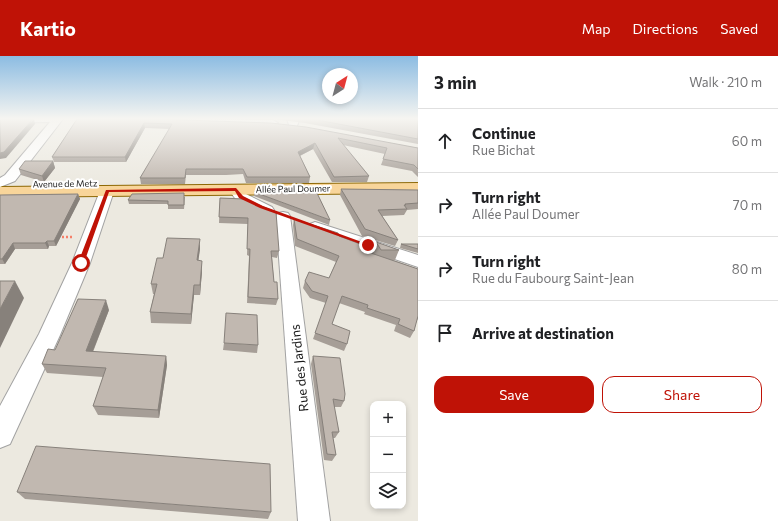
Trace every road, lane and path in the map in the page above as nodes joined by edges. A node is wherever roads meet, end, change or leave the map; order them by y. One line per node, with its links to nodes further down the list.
1 (40, 141): 3 (street)
2 (418, 180): 3 (main road, Avenue de Metz)
3 (0, 184)
4 (418, 188): 5 (main road, Allée Paul Doumer)
5 (236, 190): 6 (main road, Allée Paul Doumer); 8 (street)
6 (107, 191): 7 (main road, Allée Paul Doumer); 10 (street)
7 (0, 192)
8 (295, 220): 11 (street); 13 (street, Rue des Jardins)
9 (52, 237): 10 (path)
10 (90, 238): 12 (street)
11 (418, 262)
12 (0, 434)
13 (314, 521)

